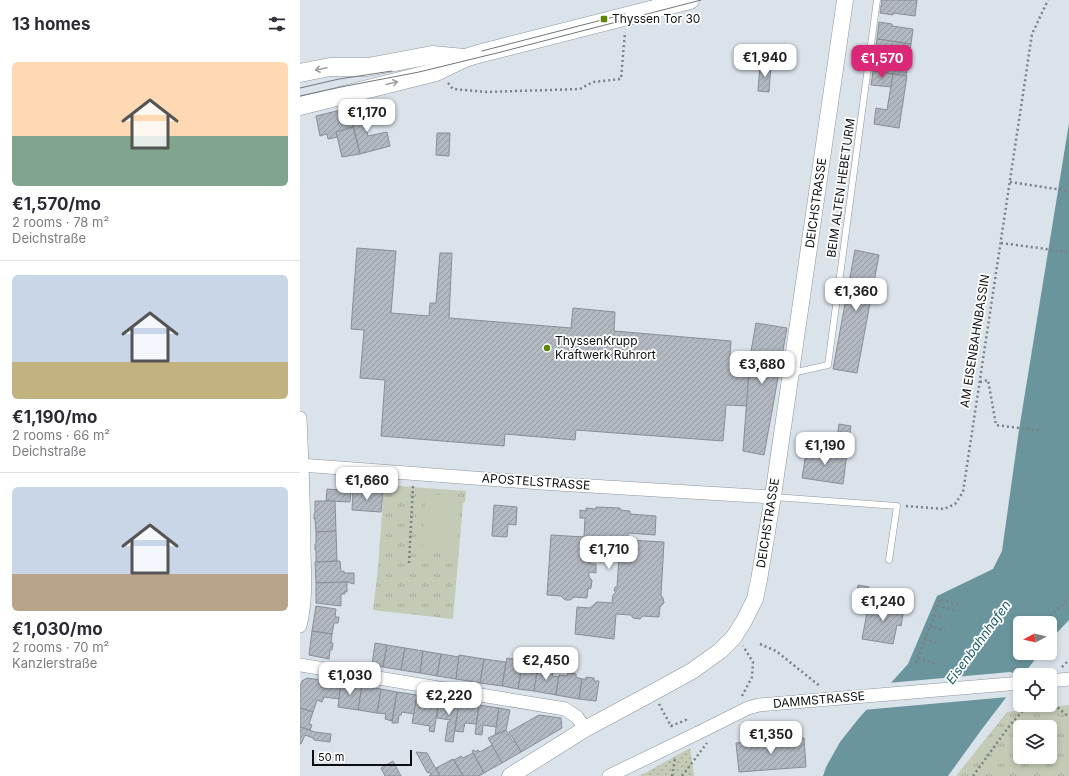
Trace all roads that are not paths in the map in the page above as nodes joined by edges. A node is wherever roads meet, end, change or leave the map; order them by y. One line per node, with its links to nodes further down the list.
1 (690, 0): 4 (main road)
2 (845, 0): 7 (street, DEICHSTRASSE)
3 (877, 0): 7 (lane, BEIM ALTEN HEBETURM)
4 (465, 58): 5 (main road, one-way to 5); 6 (main road, one-way to 4)
5 (300, 73)
6 (300, 106)
7 (792, 374): 10 (street, DEICHSTRASSE)
8 (300, 418): 9 (street)
9 (301, 465): 10 (street, APOSTELSTRASSE); 12 (street)
10 (772, 497): 11 (lane); 17 (street, DEICHSTRASSE)
11 (889, 560)
12 (300, 626)
13 (300, 665): 17 (street)
14 (1069, 679): 15 (street)
15 (1057, 680)
16 (1013, 684): 19 (street, DAMMSTRASSE, bridge)
17 (585, 729): 18 (street, DEICHSTRASSE)
18 (510, 776)
19 (609, 776)

